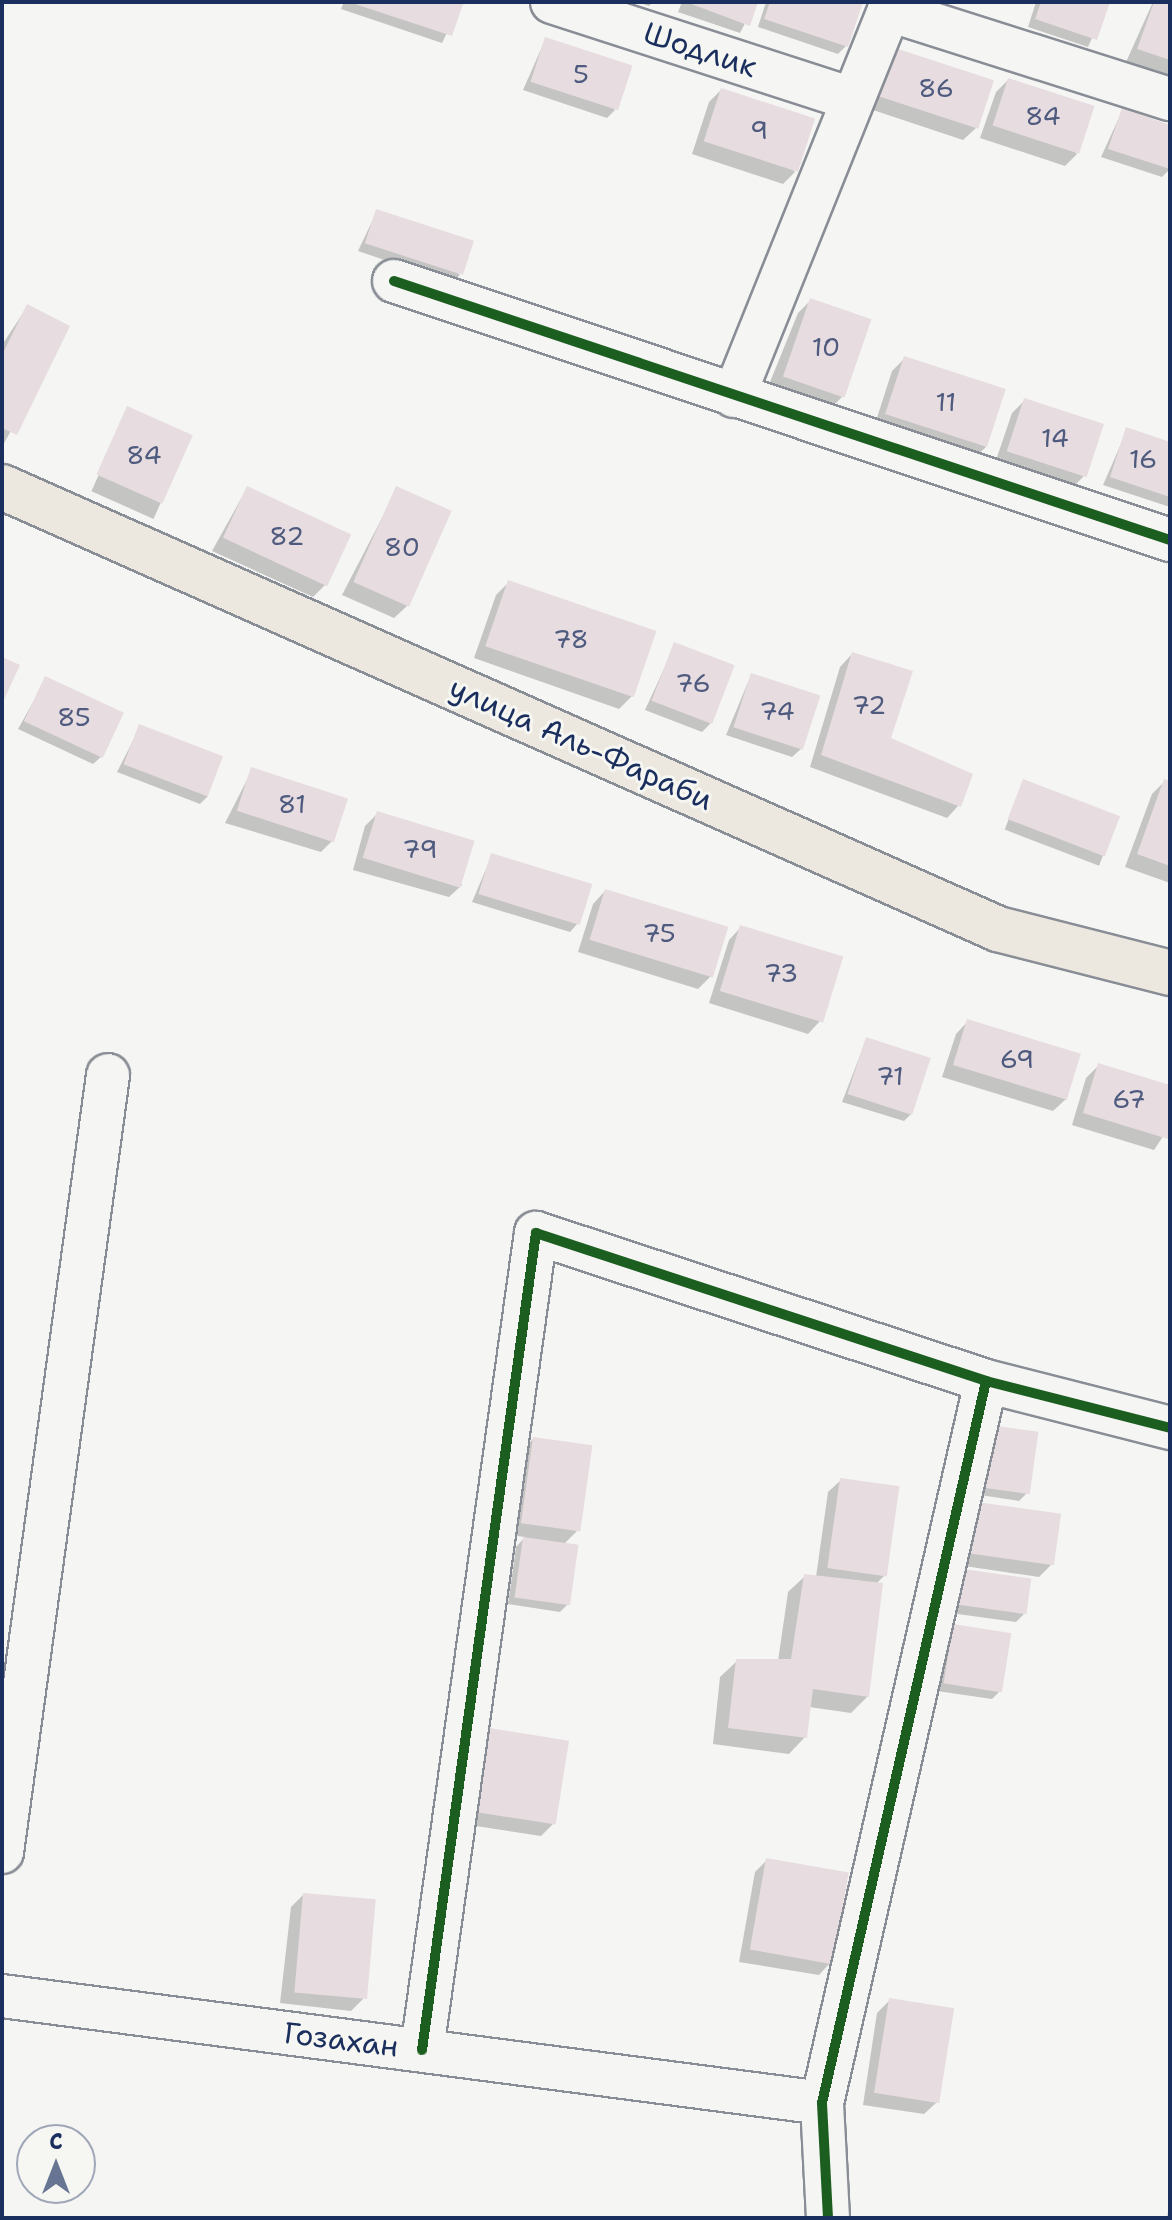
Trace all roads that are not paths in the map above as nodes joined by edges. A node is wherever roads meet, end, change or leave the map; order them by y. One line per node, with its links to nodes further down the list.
1 (552, 2): 3 (street, Шодлик)
2 (890, 6): 3 (street); 4 (street)
3 (849, 98): 6 (street)
4 (1170, 99)
5 (394, 281): 6 (street)
6 (734, 396): 8 (street)
7 (2, 487): 9 (main road, улица Аль-Фараби)
8 (1170, 540)
9 (1170, 973)
10 (108, 1075): 13 (street)
11 (986, 1381): 12 (street); 15 (street); 16 (street)
12 (1170, 1428)
13 (2, 1852)
14 (2, 1996): 15 (street, Гозахан)
15 (422, 2050): 16 (street, Гозахан)
16 (822, 2103): 17 (street)
17 (828, 2218)

